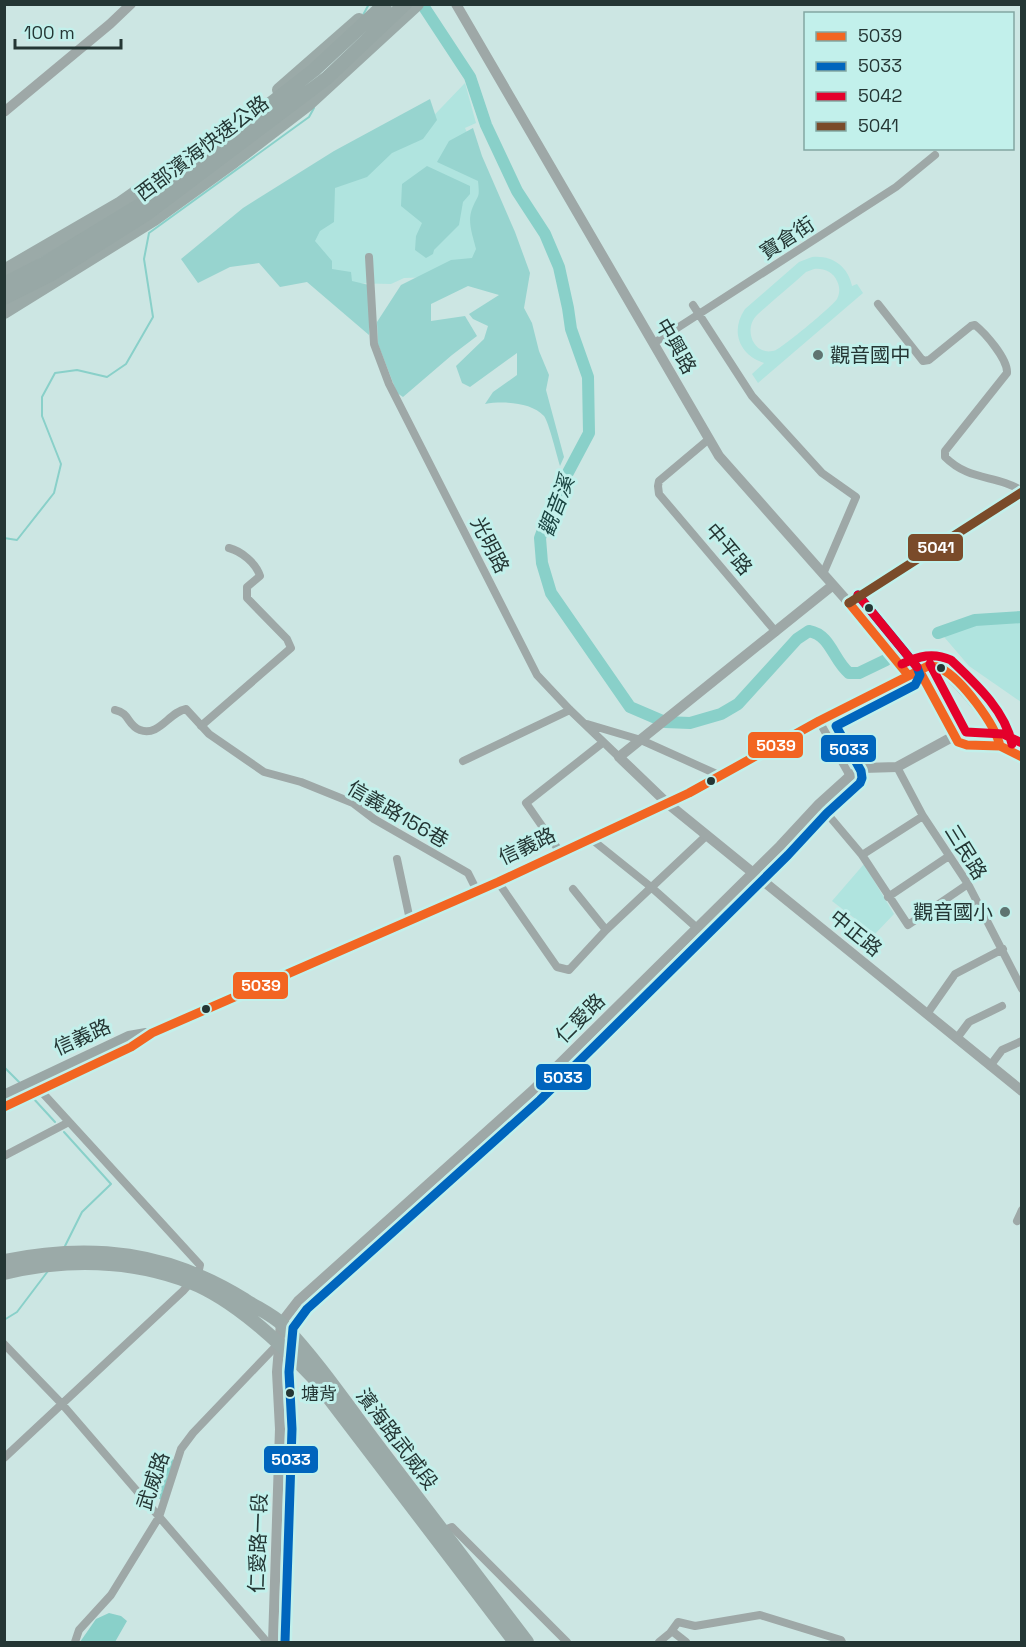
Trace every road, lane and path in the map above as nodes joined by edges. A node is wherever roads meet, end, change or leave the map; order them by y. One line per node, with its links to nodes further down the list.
1 (131, 4): 7 (street)
2 (376, 4): 8 (main road)
3 (385, 4): 8 (highway, 西部濱海快速公路)
4 (405, 4): 8 (highway, 西部濱海快速公路)
5 (417, 4): 8 (main road)
6 (456, 4): 18 (street, 中興路)
7 (4, 112)
8 (223, 150): 11 (main road); 12 (highway, 西部濱海快速公路); 13 (highway, 西部濱海快速公路); 16 (main road)
9 (935, 155): 17 (street, 寶倉街)
10 (369, 257): 28 (street, 光明路)
11 (4, 269)
12 (4, 284)
13 (4, 298)
14 (878, 304): 20 (street)
15 (693, 305): 17 (street)
16 (4, 312)
17 (699, 314): 18 (street, 寶倉街); 22 (street)
18 (654, 343): 19 (street, 中興路)
19 (709, 439): 22 (street, 中興路); 25 (street, 中平路)
20 (1022, 491): 24 (street)
21 (229, 548): 31 (street)
22 (824, 574): 23 (street, 中興路)
23 (832, 585): 24 (street, 中興路); 25 (street)
24 (849, 603): 26 (street, 中興路)
25 (776, 632): 33 (street)
26 (913, 672): 29 (main road, 信義路); 32 (main road); 35 (main road)
27 (115, 710): 31 (street, 信義路156巷)
28 (570, 710): 30 (street, 光明路); 38 (street)
29 (819, 721): 40 (main road, 信義路); 41 (street)
30 (585, 723): 33 (street); 36 (street, 光明路)
31 (201, 726): 56 (street, 信義路156巷)
32 (954, 736): 35 (main road); 39 (street, 仁愛路)
33 (645, 737): 36 (street); 40 (street)
34 (601, 744): 47 (street)
35 (1000, 746): 37 (main road)
36 (619, 757): 42 (street, 光明路)
37 (1022, 758)
38 (464, 761)
39 (897, 767): 41 (street, 仁愛路); 44 (street, 三民路)
40 (721, 776): 42 (main road, 信義路)
41 (850, 776): 43 (street, 仁愛路)
42 (667, 803): 45 (street, 中正路); 46 (main road, 信義路)
43 (819, 804): 48 (street); 51 (street, 仁愛路)
44 (924, 816): 48 (street); 49 (street, 三民路)
45 (707, 835): 51 (street, 中正路); 54 (street)
46 (590, 838): 47 (main road, 信義路); 54 (street)
47 (560, 852): 52 (main road, 信義路)
48 (862, 855): 57 (street)
49 (949, 856): 53 (street, 三民路); 57 (street)
50 (396, 859): 58 (street)
51 (753, 873): 59 (street, 仁愛路); 64 (street, 中正路)
52 (498, 882): 56 (main road, 信義路); 60 (street)
53 (968, 884): 57 (street); 61 (street, 三民路)
54 (651, 887): 59 (street); 60 (street)
55 (573, 890): 60 (street)
56 (477, 891): 58 (main road, 信義路)
57 (888, 897)
58 (410, 920): 68 (main road, 信義路)
59 (697, 928): 79 (street, 仁愛路)
60 (606, 930)
61 (1003, 949): 62 (street, 三民路); 64 (street)
62 (1022, 988)
63 (1002, 1006): 65 (street)
64 (927, 1014): 65 (street, 中正路)
65 (957, 1038): 67 (street, 中正路)
66 (1022, 1041): 67 (street)
67 (990, 1066): 69 (street, 中正路)
68 (34, 1088): 70 (main road, 信義路); 72 (street)
69 (1022, 1091)
70 (13, 1095): 71 (main road)
71 (4, 1107)
72 (69, 1122): 73 (street); 78 (street)
73 (4, 1156)
74 (1022, 1210): 75 (street)
75 (1017, 1221)
76 (4, 1261): 78 (main road, 濱海路武威段)
77 (4, 1273): 78 (main road, 濱海路武威段)
78 (194, 1278): 79 (main road, 濱海路武威段); 80 (main road, 濱海路武威段); 82 (street)
79 (281, 1323): 80 (street); 85 (main road, 濱海路武威段)
80 (279, 1342): 84 (street, 武威路); 89 (street, 仁愛路一段); 90 (main road, 濱海路武威段)
81 (4, 1344): 82 (street)
82 (62, 1404): 83 (street); 84 (street)
83 (4, 1458)
84 (159, 1517): 87 (street, 武威路); 88 (street)
85 (442, 1531): 91 (main road, 濱海路武威段); 92 (street)
86 (672, 1631): 93 (street); 94 (street); 95 (street)
87 (75, 1642)
88 (267, 1642)
89 (273, 1642)
90 (515, 1642)
91 (527, 1642)
92 (567, 1642)
93 (659, 1642)
94 (686, 1642)
95 (842, 1642)

